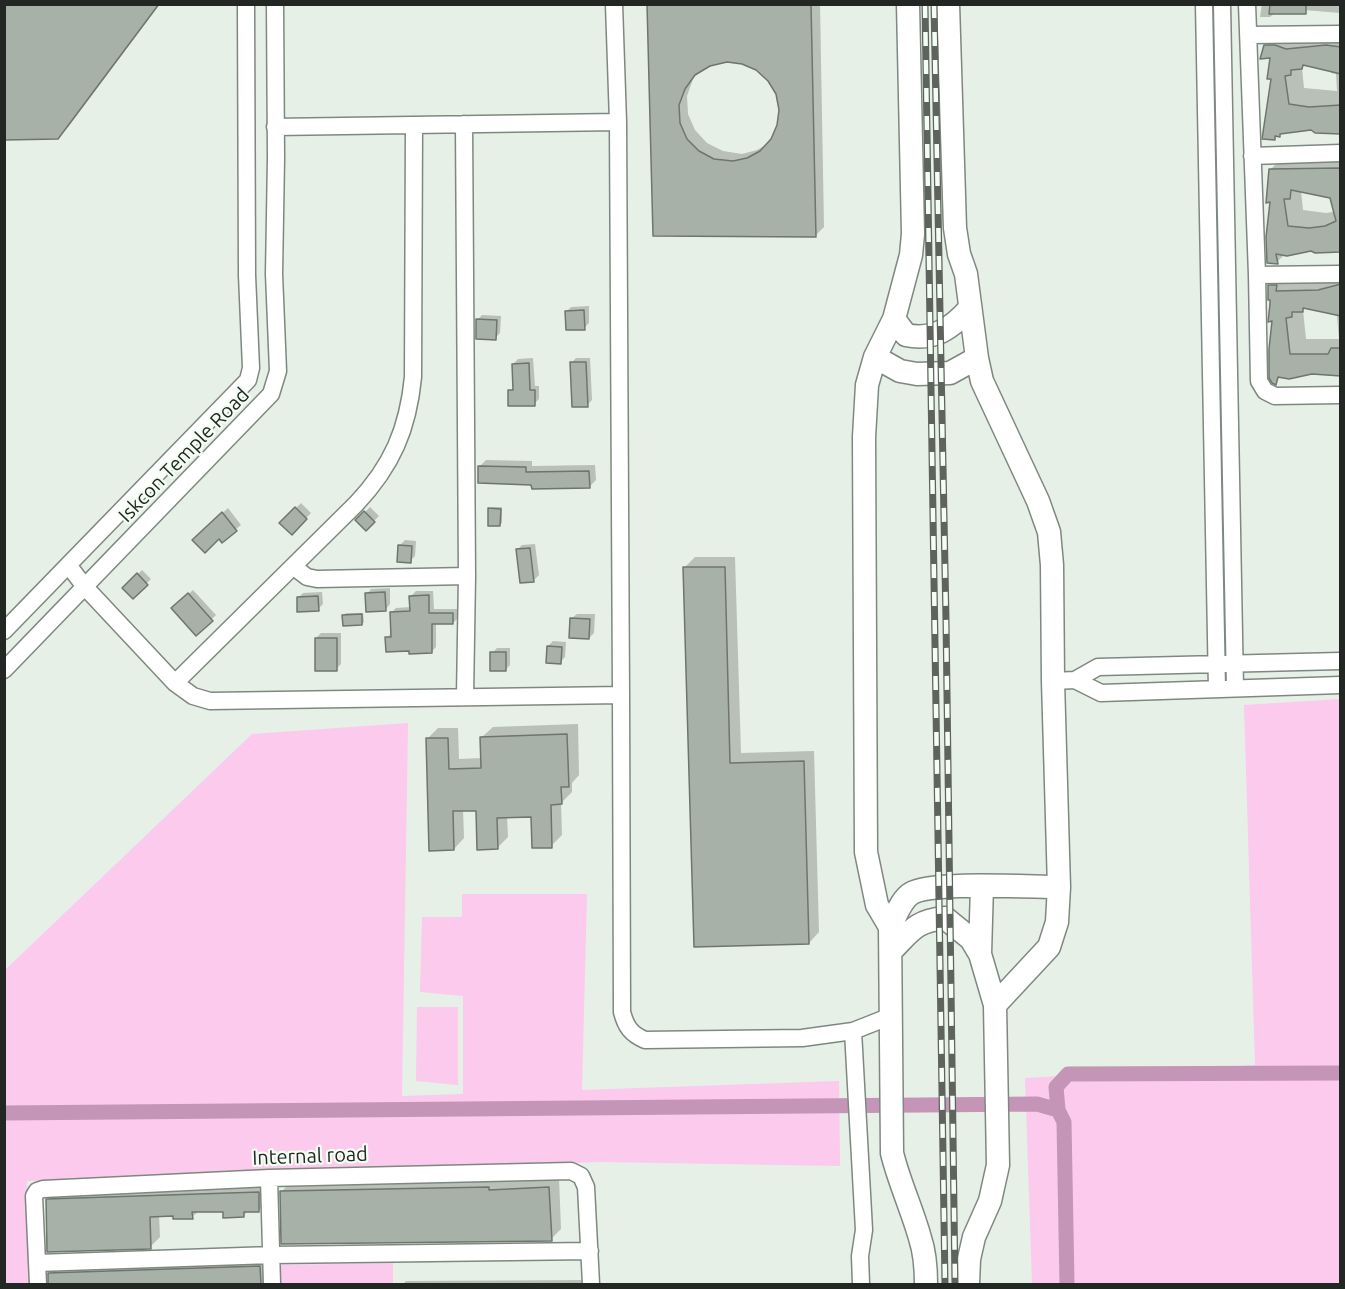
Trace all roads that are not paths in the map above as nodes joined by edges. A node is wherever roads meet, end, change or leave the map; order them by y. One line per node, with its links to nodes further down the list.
1 (246, 4): 24 (street, Iskcon Temple Road)
2 (275, 4): 14 (street, Iskcon Temple Road)
3 (614, 4): 11 (street)
4 (908, 4): 20 (street)
5 (948, 4): 19 (street)
6 (1204, 4): 30 (street)
7 (1222, 4): 31 (street)
8 (1246, 4): 10 (street)
9 (1341, 34): 10 (street)
10 (1248, 35): 16 (street)
11 (618, 122): 12 (street); 39 (street)
12 (464, 124): 13 (street); 26 (street)
13 (414, 125): 14 (street); 25 (street)
14 (276, 127): 27 (street, Iskcon Temple Road)
15 (1341, 153): 16 (street)
16 (1252, 156): 18 (street)
17 (1341, 274): 18 (street)
18 (1257, 275): 23 (street)
19 (970, 308): 20 (street); 22 (street)
20 (894, 319): 21 (street)
21 (875, 357): 22 (street); 43 (street)
22 (977, 358): 34 (street)
23 (1341, 394)
24 (69, 566): 27 (street); 28 (street, Iskcon Temple Road)
25 (294, 567): 26 (street); 35 (street)
26 (467, 576): 40 (street)
27 (85, 587): 32 (street, Iskcon Temple Road); 35 (street)
28 (4, 632)
29 (1341, 662): 31 (street)
30 (1216, 664): 31 (street); 33 (street); 38 (street)
31 (1234, 664): 37 (street)
32 (4, 670)
33 (1075, 680): 34 (street); 38 (street)
34 (1053, 681): 42 (street)
35 (175, 683): 40 (street)
36 (1341, 685): 37 (street)
37 (1235, 688): 38 (street)
38 (1217, 689)
39 (621, 695): 40 (street); 48 (street)
40 (465, 697)
41 (982, 886): 42 (street); 43 (street); 45 (street)
42 (1059, 887): 46 (street)
43 (890, 927): 44 (street)
44 (891, 951): 45 (street); 47 (street)
45 (980, 954): 46 (street)
46 (995, 1005): 58 (street)
47 (891, 1016): 48 (street); 57 (street)
48 (853, 1031): 56 (street)
49 (269, 1178): 50 (street, Internal road); 51 (street); 52 (street, Internal road)
50 (590, 1251): 51 (street); 55 (street, Internal road)
51 (272, 1255): 52 (street); 54 (street)
52 (37, 1263): 53 (street, Internal road)
53 (38, 1284)
54 (272, 1284)
55 (591, 1284)
56 (861, 1284)
57 (926, 1284)
58 (968, 1284)

